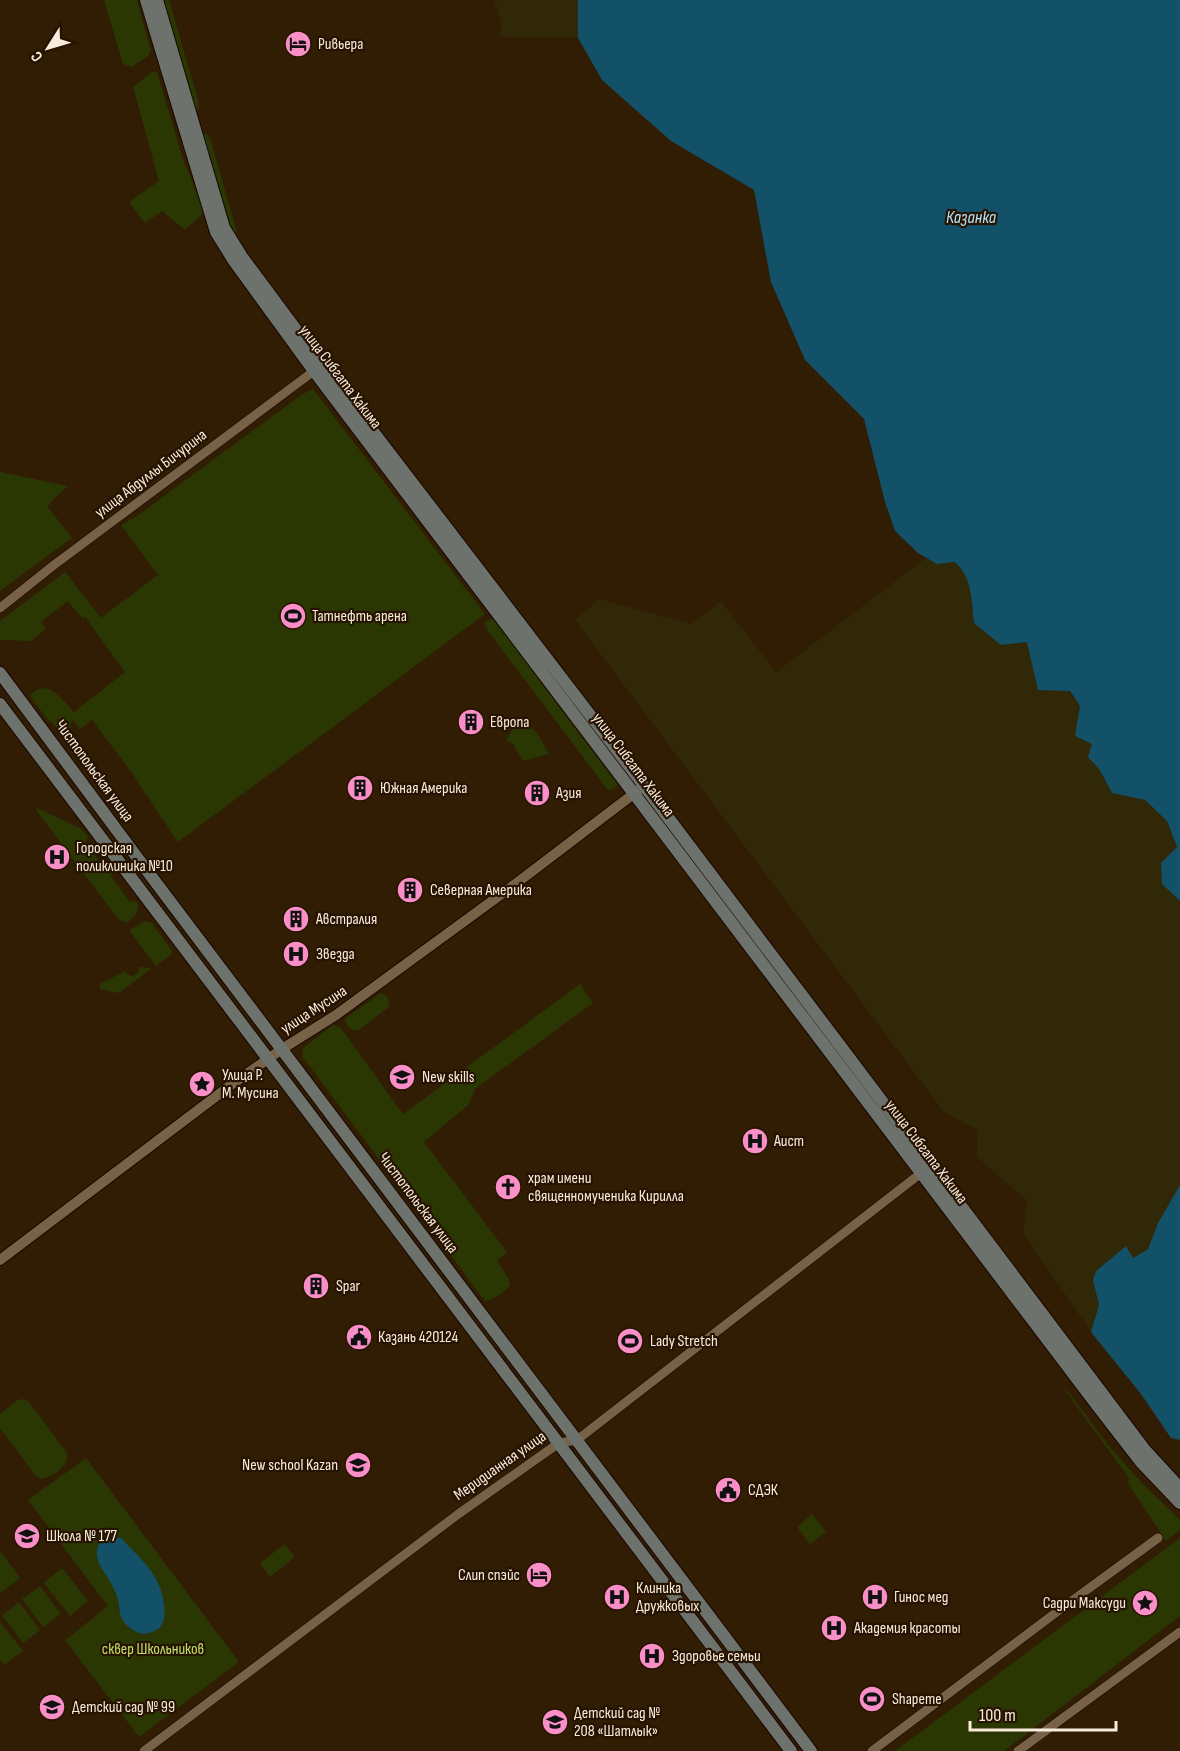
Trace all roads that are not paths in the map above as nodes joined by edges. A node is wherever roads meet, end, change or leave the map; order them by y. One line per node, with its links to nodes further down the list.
1 (146, 0): 3 (main road, улица Сибгата Хакима)
2 (157, 0): 3 (main road, улица Сибгата Хакима)
3 (318, 368): 4 (street, улица Абдуллы Бичурина); 7 (main road, улица Сибгата Хакима); 8 (main road, улица Сибгата Хакима)
4 (0, 608)
5 (0, 673): 9 (main road, Чистопольская улица)
6 (0, 704): 10 (main road, Чистопольская улица)
7 (644, 786): 8 (street, улица Мусина); 11 (main road, улица Сибгата Хакима)
8 (634, 793): 9 (street, улица Мусина); 11 (main road, улица Сибгата Хакима)
9 (282, 1049): 10 (street, улица Мусина); 13 (main road, Чистопольская улица)
10 (268, 1059): 12 (street, улица Мусина); 14 (main road, Чистопольская улица)
11 (926, 1169): 13 (street, Меридианная улица); 15 (main road, улица Сибгата Хакима); 16 (main road, улица Сибгата Хакима)
12 (0, 1260)
13 (577, 1440): 14 (street, Меридианная улица); 21 (main road, Чистопольская улица)
14 (559, 1443): 19 (street, Меридианная улица); 20 (main road, Чистопольская улица)
15 (1180, 1488)
16 (1180, 1503)
17 (1158, 1538): 22 (street)
18 (1180, 1632): 23 (street)
19 (144, 1751)
20 (791, 1751)
21 (811, 1751)
22 (872, 1751)
23 (1018, 1751)

